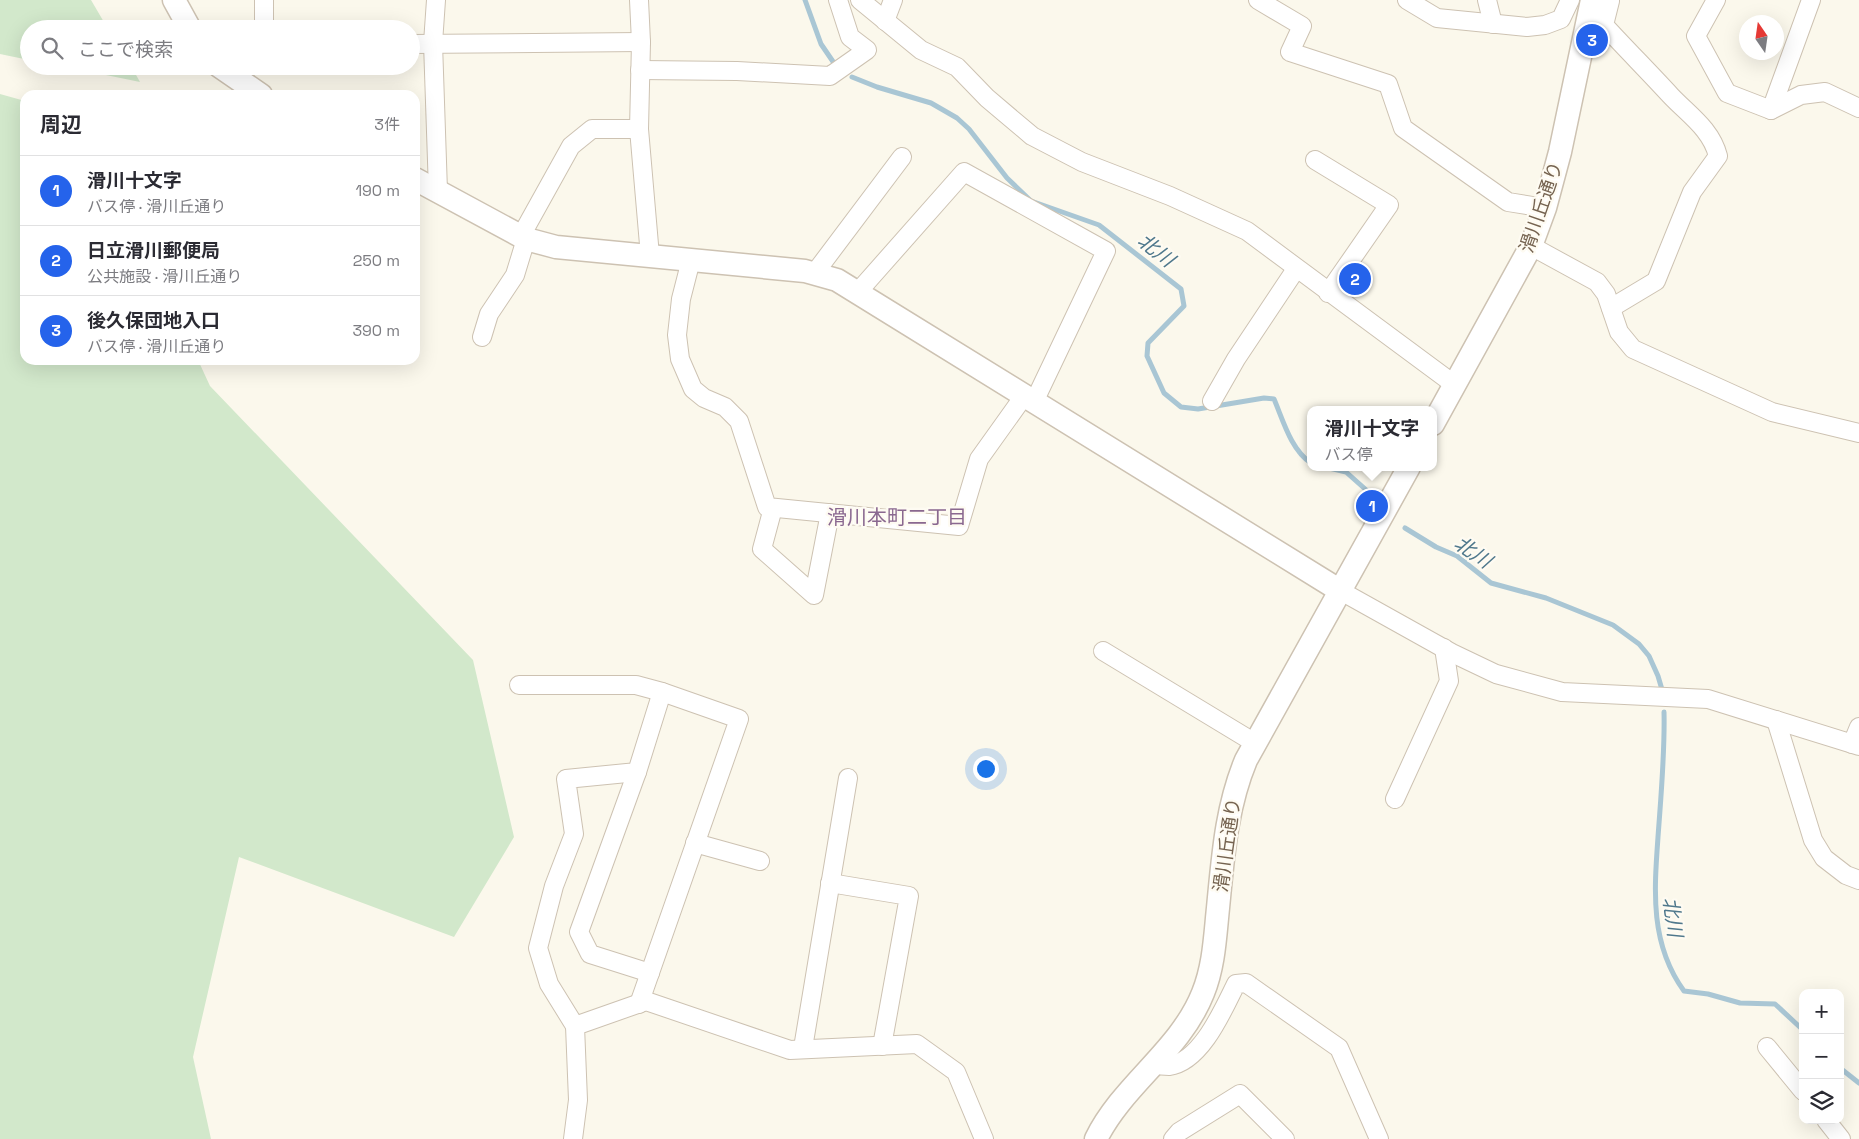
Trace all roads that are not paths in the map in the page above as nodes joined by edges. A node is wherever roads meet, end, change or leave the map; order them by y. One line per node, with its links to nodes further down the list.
1 (174, 0): 16 (street)
2 (264, 0): 17 (street)
3 (436, 0): 21 (street)
4 (639, 0): 20 (street)
5 (838, 0): 23 (street)
6 (860, 0): 18 (street)
7 (893, 0): 18 (street)
8 (1258, 0): 33 (street)
9 (1408, 0): 19 (street)
10 (1487, 0): 19 (street)
11 (1570, 0): 19 (street)
12 (1592, 0): 33 (street, 滑川丘通り)
13 (1606, 0): 42 (street)
14 (1716, 0): 27 (street)
15 (1811, 0): 27 (street)
16 (185, 20)
17 (264, 20)
18 (885, 21): 38 (street)
19 (1493, 24)
20 (641, 42): 21 (street); 23 (street)
21 (432, 43): 22 (street); 32 (street)
22 (420, 44)
23 (640, 70): 28 (street)
24 (232, 75): 25 (street)
25 (254, 90)
26 (1859, 108): 27 (street)
27 (1772, 110)
28 (638, 128): 34 (street); 36 (street)
29 (902, 157): 39 (street)
30 (1315, 160): 41 (street)
31 (420, 182): 32 (street)
32 (438, 192): 34 (street)
33 (1545, 208): 35 (street, 滑川丘通り)
34 (524, 237): 36 (street); 43 (street)
35 (1531, 246): 42 (street); 44 (street, 滑川丘通り)
36 (650, 256): 37 (street)
37 (691, 260): 39 (street); 50 (street)
38 (1296, 269): 41 (street); 46 (street)
39 (814, 274): 40 (street)
40 (857, 293): 45 (street); 45 (street)
41 (1328, 293): 44 (street)
42 (1611, 308): 48 (street)
43 (482, 337)
44 (1455, 385): 47 (street, 滑川丘通り)
45 (1029, 399): 51 (street); 52 (street)
46 (1212, 401)
47 (1437, 417)
48 (1859, 433)
49 (1407, 471): 52 (street, 滑川丘通り)
50 (773, 508): 51 (street); 51 (street)
51 (830, 513)
52 (1339, 590): 53 (street); 59 (street, 滑川丘通り)
53 (1444, 648): 57 (street); 63 (street)
54 (1103, 651): 59 (street)
55 (519, 685): 56 (street)
56 (662, 692): 61 (street); 64 (street)
57 (1776, 720): 60 (street); 66 (street)
58 (1859, 727): 60 (street)
59 (1255, 743): 74 (street, 滑川丘通り)
60 (1855, 745)
61 (637, 772): 68 (street); 70 (street)
62 (848, 778): 67 (street)
63 (1395, 799)
64 (695, 843): 65 (street); 68 (street)
65 (760, 862)
66 (1859, 880)
67 (830, 883): 71 (street); 72 (street)
68 (650, 973): 69 (street)
69 (639, 1004): 70 (street); 72 (street)
70 (575, 1026): 77 (street)
71 (804, 1042)
72 (882, 1046): 78 (street)
73 (1768, 1047): 75 (street)
74 (1154, 1064): 79 (street, 滑川丘通り); 82 (street)
75 (1799, 1086)
76 (1829, 1124): 83 (street)
77 (573, 1139)
78 (984, 1139)
79 (1096, 1139)
80 (1174, 1139): 81 (street)
81 (1285, 1139)
82 (1379, 1139)
83 (1841, 1139)

